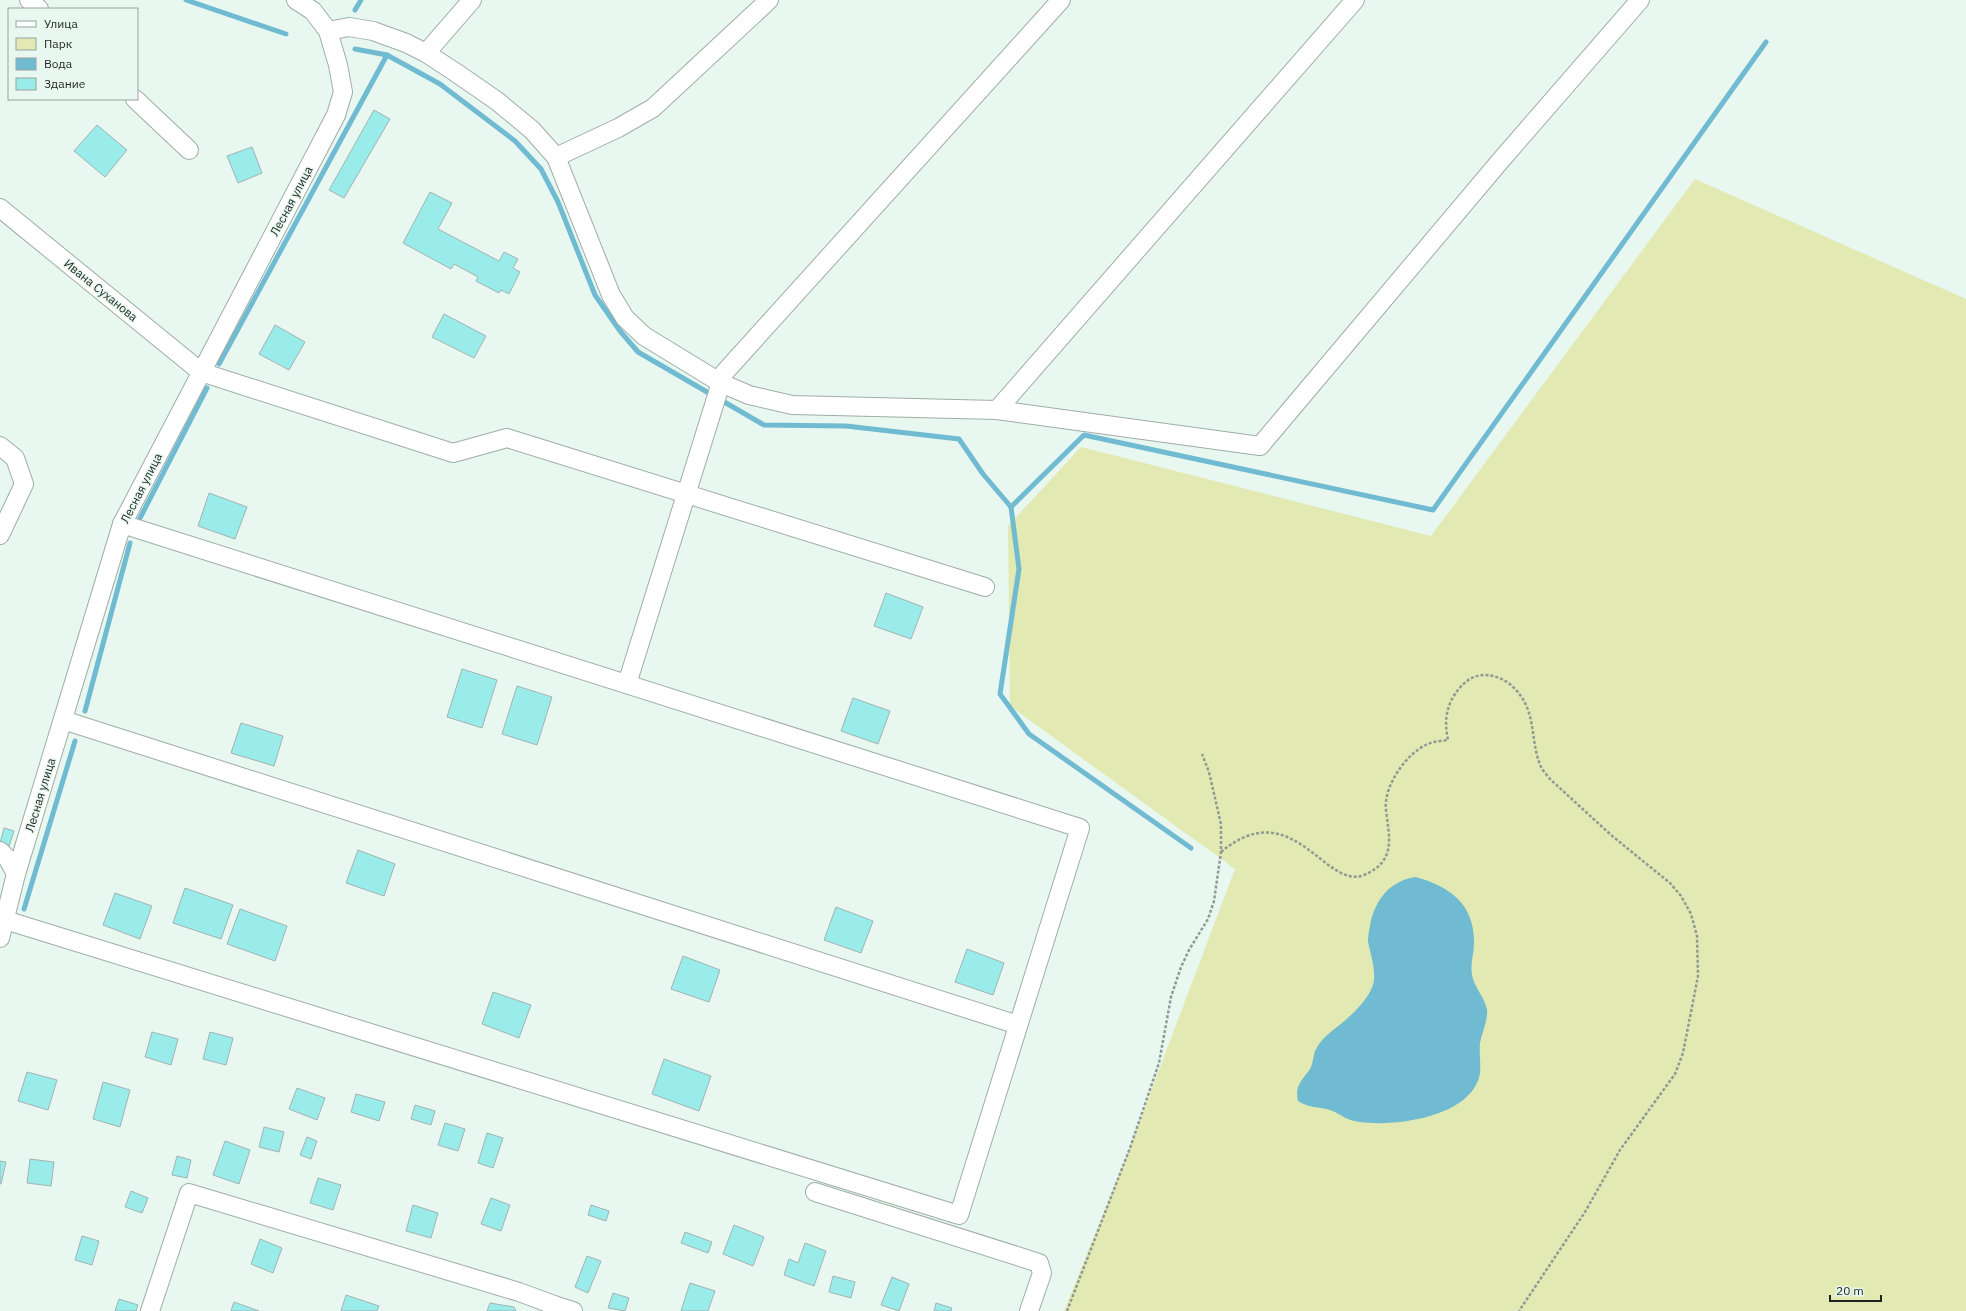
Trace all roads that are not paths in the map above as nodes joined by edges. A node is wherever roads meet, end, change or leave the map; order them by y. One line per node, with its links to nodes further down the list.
1 (29, 0): 8 (street)
2 (296, 0): 9 (street, Лесная улица)
3 (472, 0): 10 (street)
4 (769, 0): 13 (street)
5 (1061, 0): 16 (street)
6 (1354, 0): 17 (street)
7 (1640, 0): 17 (street)
8 (38, 8)
9 (328, 32): 10 (street); 15 (street, Лесная улица)
10 (426, 53): 13 (street)
11 (136, 100): 12 (street)
12 (189, 150)
13 (556, 157): 16 (street)
14 (0, 208): 15 (street, Ивана Суханова)
15 (201, 372): 19 (street); 20 (street, Лесная улица)
16 (721, 383): 17 (street); 19 (street)
17 (997, 410)
18 (0, 446): 21 (street)
19 (687, 493): 22 (street); 23 (street)
20 (122, 524): 23 (street); 24 (street, Лесная улица)
21 (0, 535)
22 (985, 587)
23 (627, 684): 29 (street)
24 (63, 720): 26 (street, Лесная улица); 29 (street)
25 (0, 851): 26 (street)
26 (16, 874): 27 (street, Лесная улица)
27 (5, 920): 28 (street, Лесная улица); 29 (street)
28 (0, 938)
29 (1018, 1025)
30 (815, 1192): 34 (street)
31 (553, 1308): 32 (street); 33 (street)
32 (150, 1311)
33 (573, 1311)
34 (1029, 1311)

